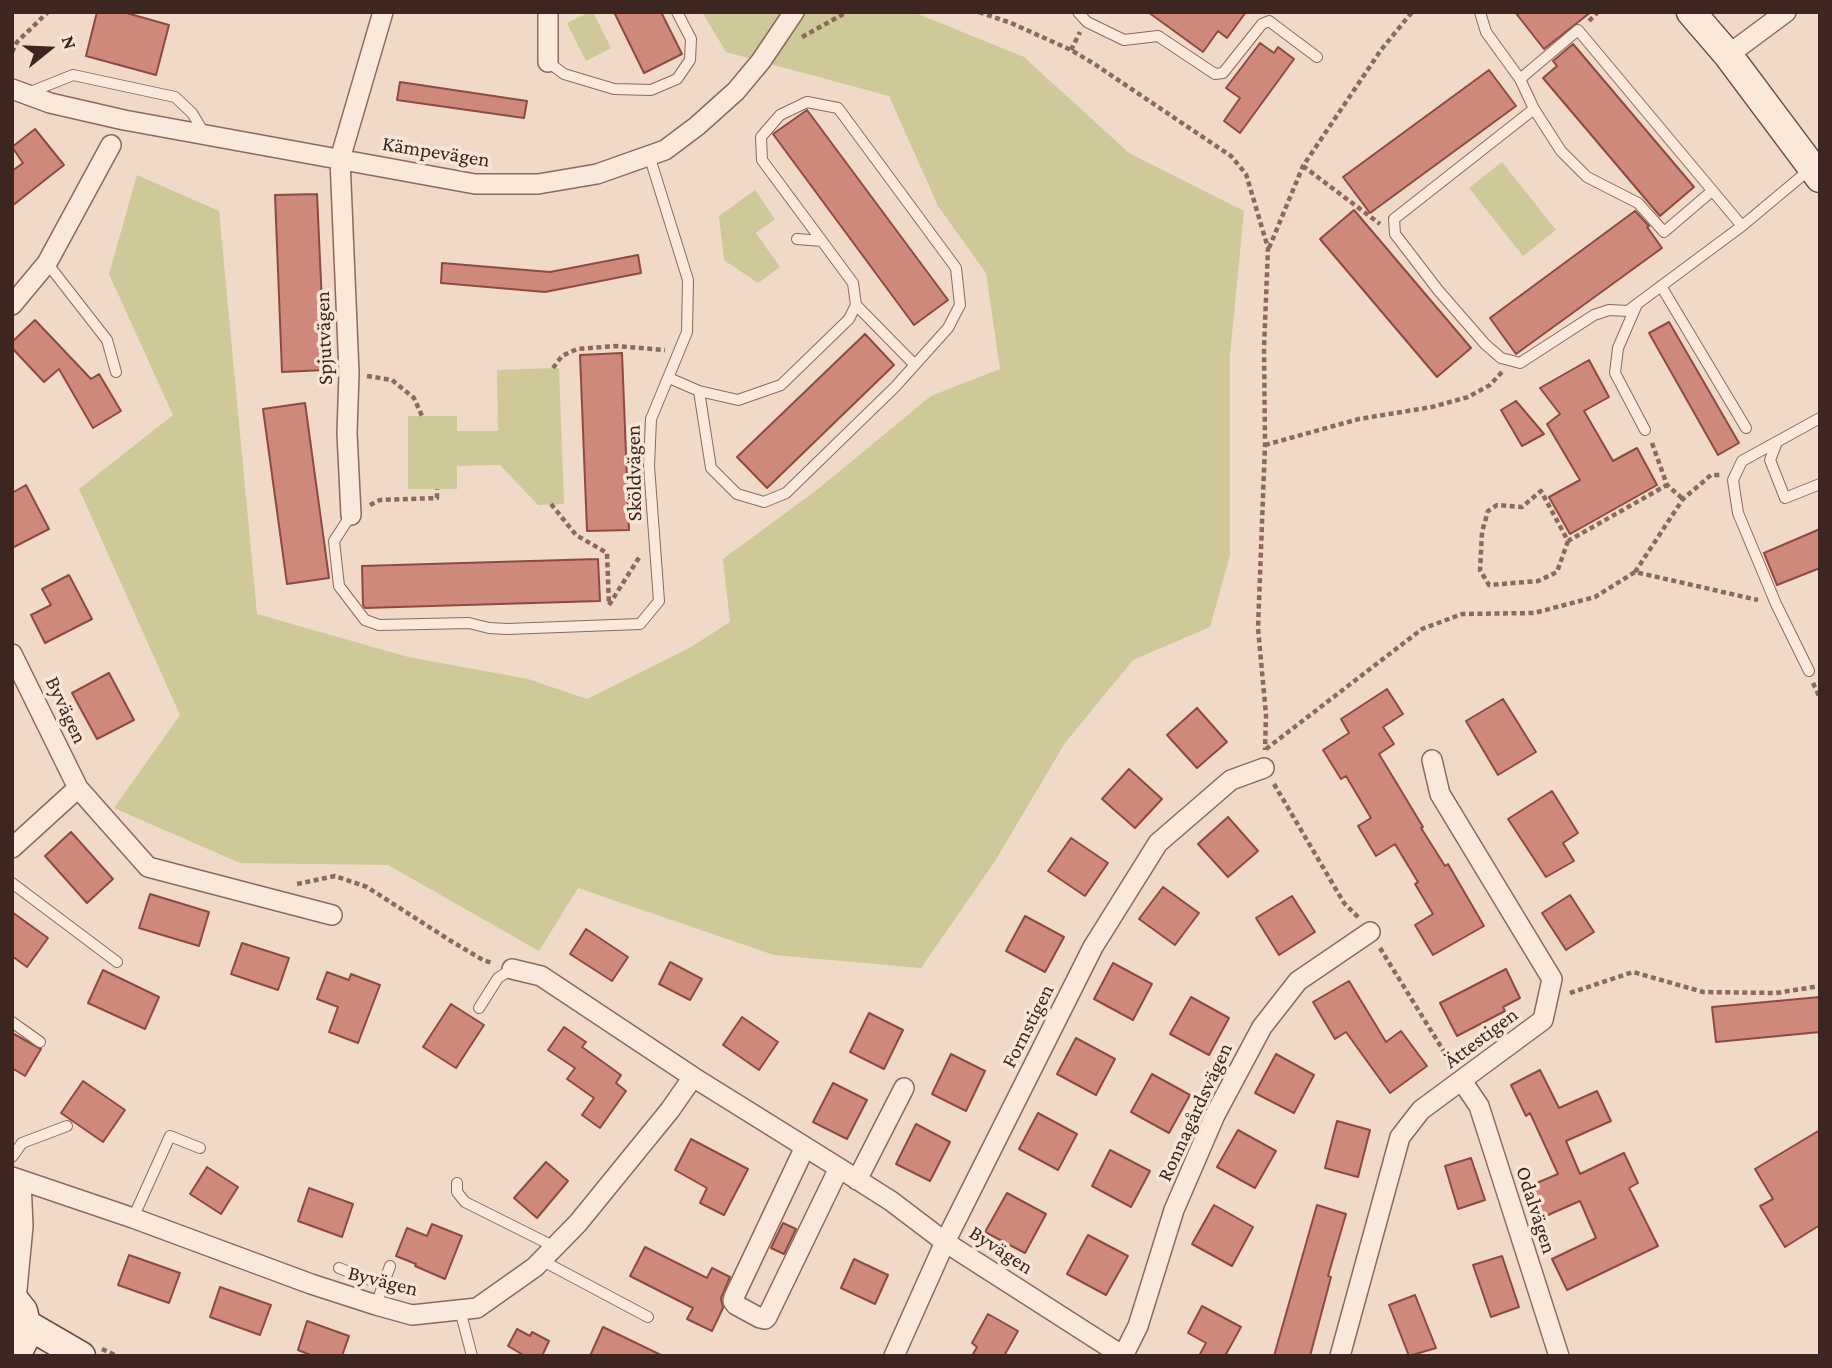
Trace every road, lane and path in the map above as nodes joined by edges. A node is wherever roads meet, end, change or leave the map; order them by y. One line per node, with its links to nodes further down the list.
1 (48, 12): 12 (path)
2 (383, 12): 22 (street, Spjutvägen)
3 (548, 12): 15 (street)
4 (677, 12): 15 (lane)
5 (794, 12): 21 (street, Kämpevägen)
6 (979, 12): 30 (path)
7 (1078, 12): 14 (lane)
8 (1412, 12): 23 (path)
9 (1480, 12): 16 (lane)
10 (1691, 12): 13 (street)
11 (1786, 12): 13 (street)
12 (12, 52)
13 (1728, 55): 24 (street)
14 (1317, 57)
15 (548, 62)
16 (1520, 79): 18 (lane); 25 (lane)
17 (19, 92): 19 (street, Kämpevägen); 19 (lane)
18 (1534, 109): 25 (lane); 27 (lane)
19 (204, 133): 22 (street, Kämpevägen)
20 (111, 145): 31 (street)
21 (649, 155): 22 (street, Kämpevägen); 36 (lane, Sköldvägen)
22 (340, 159): 41 (street, Spjutvägen)
23 (1303, 166): 27 (path); 30 (path)
24 (1816, 173): 26 (lane)
25 (1712, 191): 26 (lane)
26 (1742, 226): 32 (lane)
27 (1395, 234): 37 (lane)
28 (797, 239): 29 (lane)
29 (822, 241): 35 (lane); 38 (lane)
30 (1268, 248): 49 (path)
31 (47, 263): 34 (street); 40 (lane)
32 (1661, 286): 33 (lane); 46 (lane)
33 (1637, 304): 37 (lane); 47 (lane)
34 (12, 305)
35 (856, 305): 38 (lane); 43 (lane)
36 (680, 351): 39 (path); 42 (lane, Sköldvägen)
37 (1512, 361): 49 (path)
38 (914, 364): 43 (lane)
39 (553, 368)
40 (116, 372)
41 (349, 373): 44 (path); 56 (street, Spjutvägen)
42 (669, 378): 43 (lane); 57 (lane, Sköldvägen)
43 (699, 391)
44 (422, 416)
45 (1820, 418): 48 (lane)
46 (1746, 428)
47 (1645, 430): 52 (path)
48 (1777, 442): 50 (lane); 51 (lane)
49 (1265, 445): 65 (path)
50 (1736, 474): 54 (path); 60 (lane)
51 (1820, 484)
52 (1667, 485): 54 (path); 58 (path)
53 (437, 489): 56 (path)
54 (1683, 499): 59 (path)
55 (551, 504): 61 (path)
56 (351, 515): 62 (lane, Sköldvägen)
57 (654, 535): 61 (path); 62 (lane, Sköldvägen)
58 (1568, 541): 58 (path)
59 (1635, 572): 60 (path); 65 (path)
60 (1776, 604): 64 (lane)
61 (609, 605): 62 (path)
62 (595, 626)
63 (12, 653): 67 (street, Byvägen)
64 (1809, 671)
65 (1264, 759): 93 (street, Fornstigen)
66 (1432, 760): 76 (street, Ättestigen)
67 (78, 788): 68 (street); 70 (street, Byvägen)
68 (12, 849)
69 (12, 883): 73 (lane)
70 (264, 897): 71 (street, Byvägen); 74 (path)
71 (332, 915)
72 (1370, 932): 106 (street, Ronnagårdsvägen)
73 (117, 962)
74 (512, 969): 77 (lane); 80 (street, Byvägen)
75 (1820, 986): 76 (path)
76 (1547, 1003): 81 (street, Ättestigen)
77 (479, 1008)
78 (12, 1022): 79 (lane)
79 (40, 1042)
80 (693, 1077): 84 (street, Byvägen); 94 (street, Byvägen)
81 (1462, 1082): 107 (street, Ättestigen); 108 (street, Odalvägen)
82 (904, 1088): 89 (street)
83 (67, 1126): 86 (lane)
84 (805, 1147): 87 (street, Byvägen); 87 (street)
85 (200, 1148): 92 (lane)
86 (12, 1157)
87 (839, 1168): 89 (street, Byvägen)
88 (17, 1179): 91 (street); 92 (street, Byvägen); 99 (street)
89 (857, 1180): 93 (street, Byvägen)
90 (457, 1183): 94 (lane)
91 (12, 1202)
92 (133, 1218): 98 (street, Byvägen)
93 (945, 1242): 105 (street, Fornstigen); 106 (street, Byvägen)
94 (548, 1254): 100 (street, Byvägen); 101 (lane)
95 (390, 1266): 97 (lane)
96 (339, 1268): 97 (lane)
97 (383, 1285): 98 (lane)
98 (376, 1305): 100 (street, Byvägen)
99 (18, 1307): 102 (street); 103 (street)
100 (460, 1310): 104 (lane)
101 (648, 1317)
102 (16, 1356)
103 (81, 1356)
104 (472, 1356)
105 (894, 1356)
106 (1123, 1356)
107 (1340, 1356)
108 (1559, 1356)

